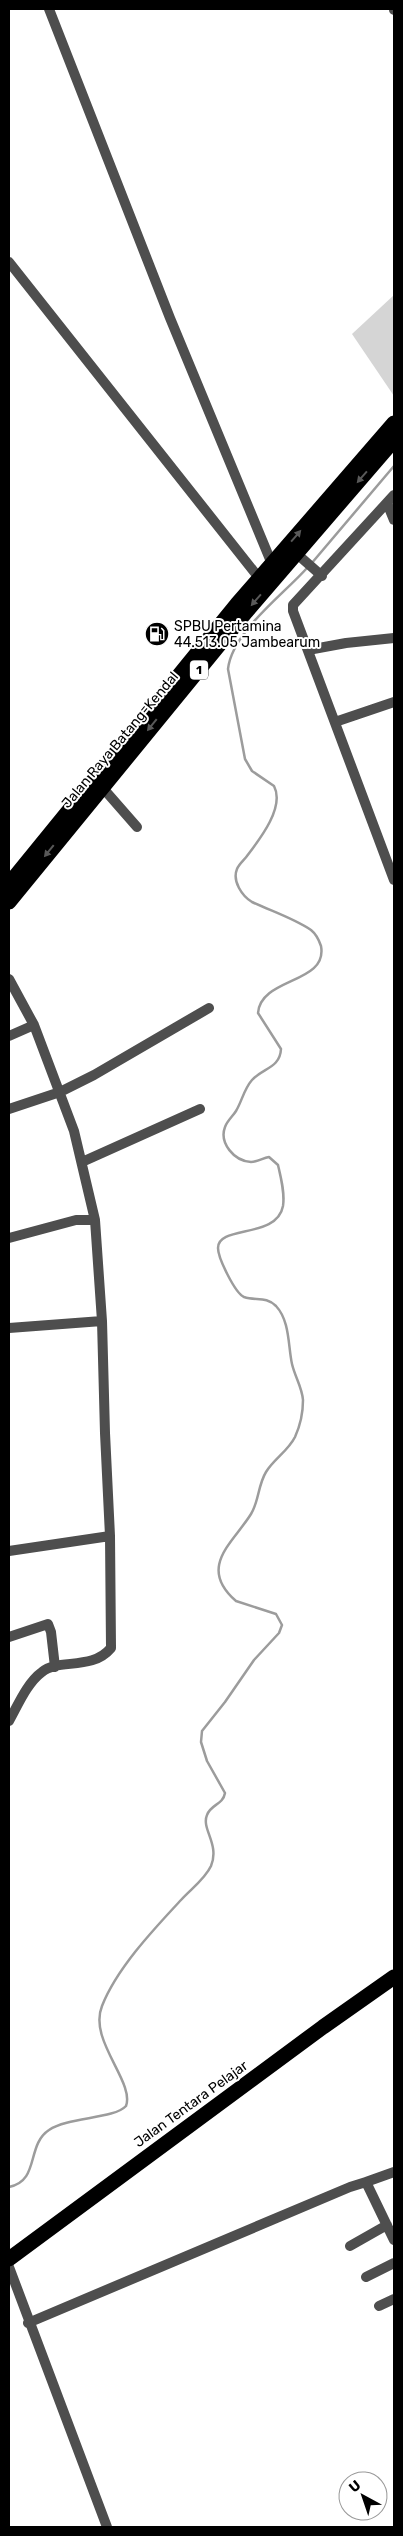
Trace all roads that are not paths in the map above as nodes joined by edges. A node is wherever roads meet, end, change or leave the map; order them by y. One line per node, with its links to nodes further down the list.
1 (49, 9): 8 (street)
2 (9, 262): 10 (street)
3 (394, 423): 8 (highway, Jalan Raya Batang-Kendal / 1, one-way to 3)
4 (394, 440): 7 (highway, Jalan Raya Batang-Kendal / 1, one-way to 7)
5 (390, 499): 6 (street); 9 (street)
6 (394, 520)
7 (301, 558): 9 (street); 15 (highway, Jalan Raya Batang-Kendal / 1, one-way to 15)
8 (272, 564): 10 (highway, Jalan Raya Batang-Kendal / 1)
9 (320, 574): 12 (street)
10 (259, 578): 18 (highway, Jalan Raya Batang-Kendal / 1)
11 (394, 638): 12 (street)
12 (308, 650): 14 (street)
13 (394, 702): 14 (street)
14 (335, 722): 17 (street)
15 (102, 786): 16 (street); 19 (highway, Jalan Raya Batang-Kendal / 1, one-way to 19)
16 (137, 827)
17 (394, 880)
18 (9, 884)
19 (9, 902)
20 (9, 979): 22 (street)
21 (209, 1008): 24 (street)
22 (34, 1025): 23 (street); 24 (street)
23 (9, 1036)
24 (60, 1092): 25 (street); 27 (street)
25 (9, 1109)
26 (200, 1109): 27 (street)
27 (82, 1162): 28 (street)
28 (94, 1220): 29 (street); 30 (street)
29 (9, 1238)
30 (102, 1322): 31 (street); 32 (street)
31 (9, 1328)
32 (110, 1536): 33 (street); 35 (street)
33 (9, 1551)
34 (9, 1637): 35 (street)
35 (56, 1667): 36 (street)
36 (9, 1721)
37 (394, 1977): 43 (highway, Jalan Tentara Pelajar)
38 (394, 2172): 39 (street)
39 (366, 2182): 40 (street); 49 (street)
40 (387, 2225): 41 (street); 42 (street)
41 (394, 2240)
42 (350, 2246)
43 (9, 2259)
44 (394, 2263): 46 (street)
45 (9, 2266): 49 (street)
46 (366, 2277)
47 (394, 2299): 48 (street)
48 (379, 2306)
49 (28, 2323): 50 (street)
50 (107, 2527)

